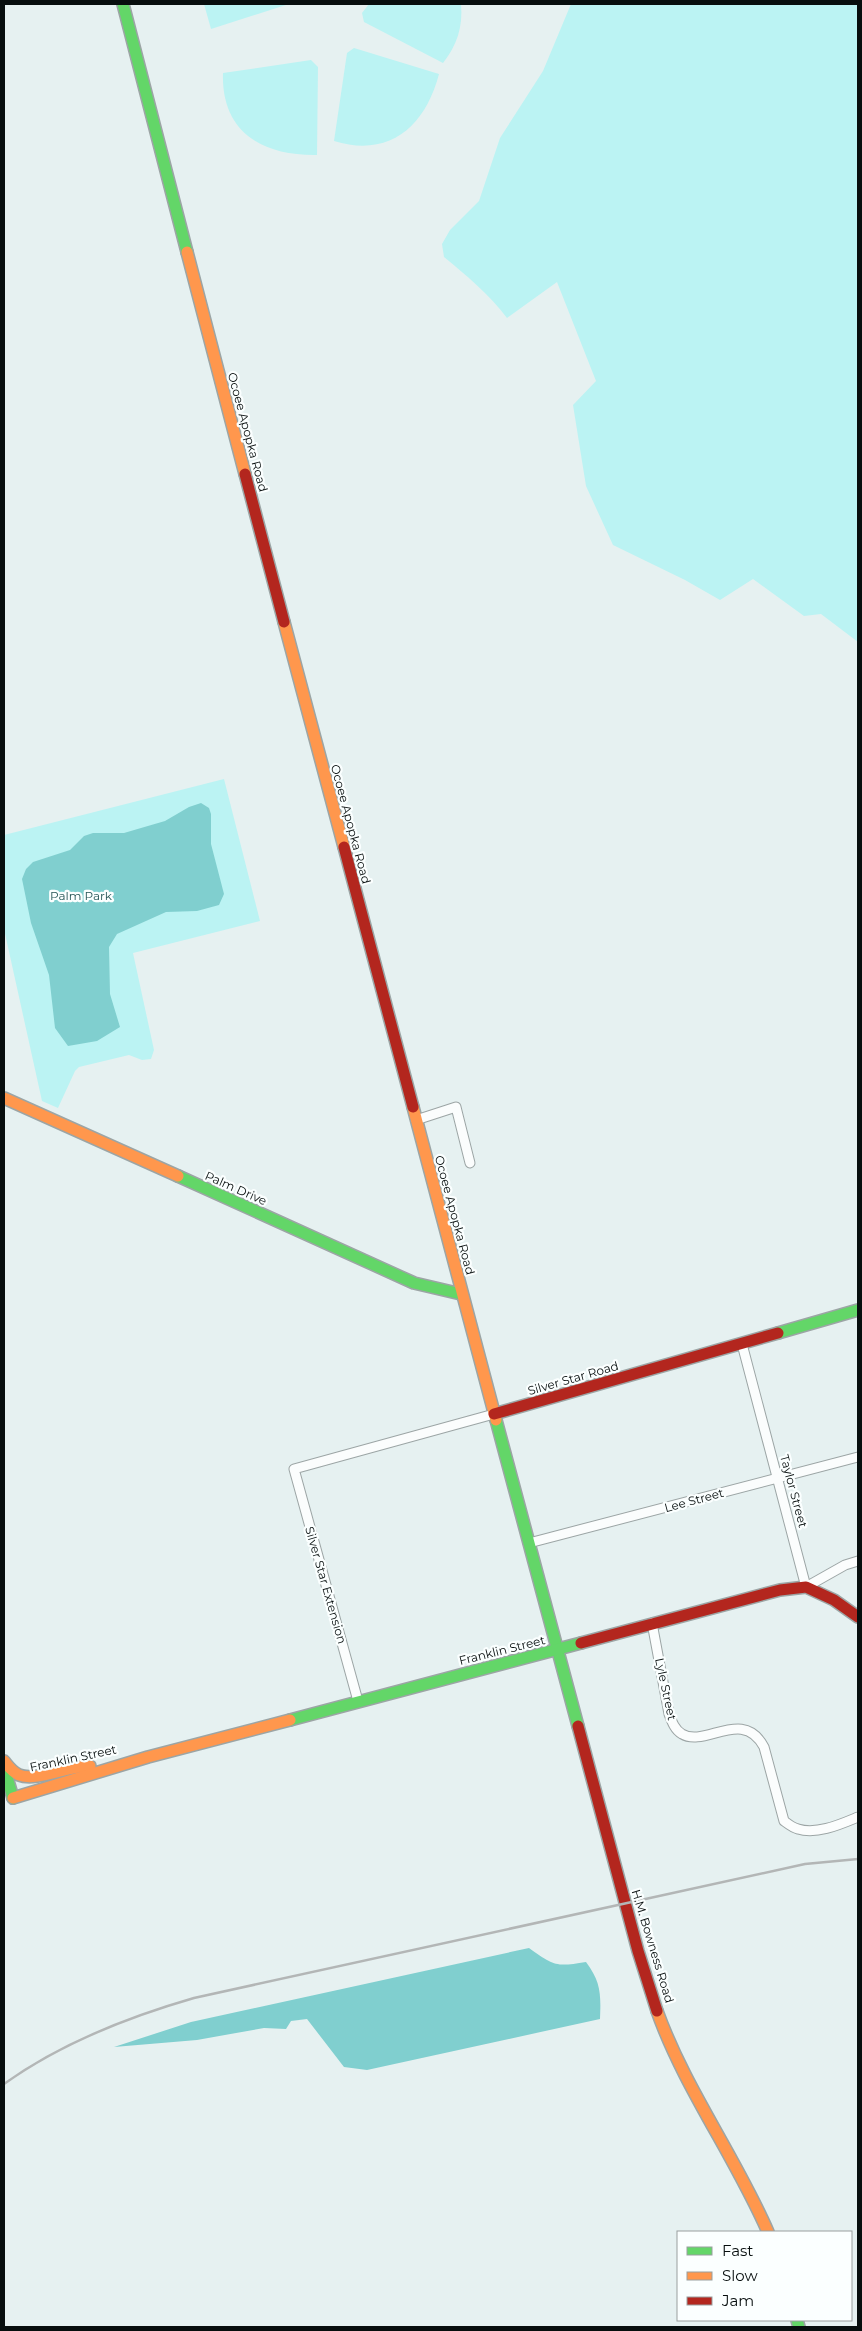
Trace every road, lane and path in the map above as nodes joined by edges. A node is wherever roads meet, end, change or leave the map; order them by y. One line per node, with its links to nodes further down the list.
1 (123, 4): 3 (main road, Ocoee Apopka Road)
2 (4, 1098): 5 (main road, Palm Drive)
3 (416, 1120): 4 (street); 5 (main road, Ocoee Apopka Road)
4 (470, 1163)
5 (461, 1294): 8 (main road, Ocoee Apopka Road)
6 (858, 1310): 7 (main road, Silver Star Road)
7 (742, 1344): 8 (main road, Silver Star Road); 11 (street, Taylor Street)
8 (494, 1414): 10 (street, Silver Star Road); 12 (main road, Ocoee Apopka Road)
9 (858, 1457): 11 (street, Lee Street)
10 (294, 1469): 18 (street, Silver Star Extension)
11 (776, 1478): 12 (street, Lee Street); 14 (street, Taylor Street)
12 (529, 1543): 17 (main road, Ocoee Apopka Road)
13 (858, 1561): 14 (street, Franklin Street)
14 (806, 1587): 15 (main road); 16 (main road, Franklin Street)
15 (858, 1617)
16 (652, 1623): 17 (main road, Franklin Street); 24 (street, Lyle Street)
17 (557, 1650): 18 (main road, Franklin Street); 25 (main road, H.M. Bowness Road)
18 (358, 1701): 19 (main road, Franklin Street)
19 (148, 1757): 21 (main road, Franklin Street); 23 (main road, Franklin Street)
20 (4, 1761): 21 (main road)
21 (90, 1766): 23 (main road, Franklin Street)
22 (4, 1767): 23 (main road)
23 (7, 1787)
24 (858, 1817)
25 (768, 2231)

